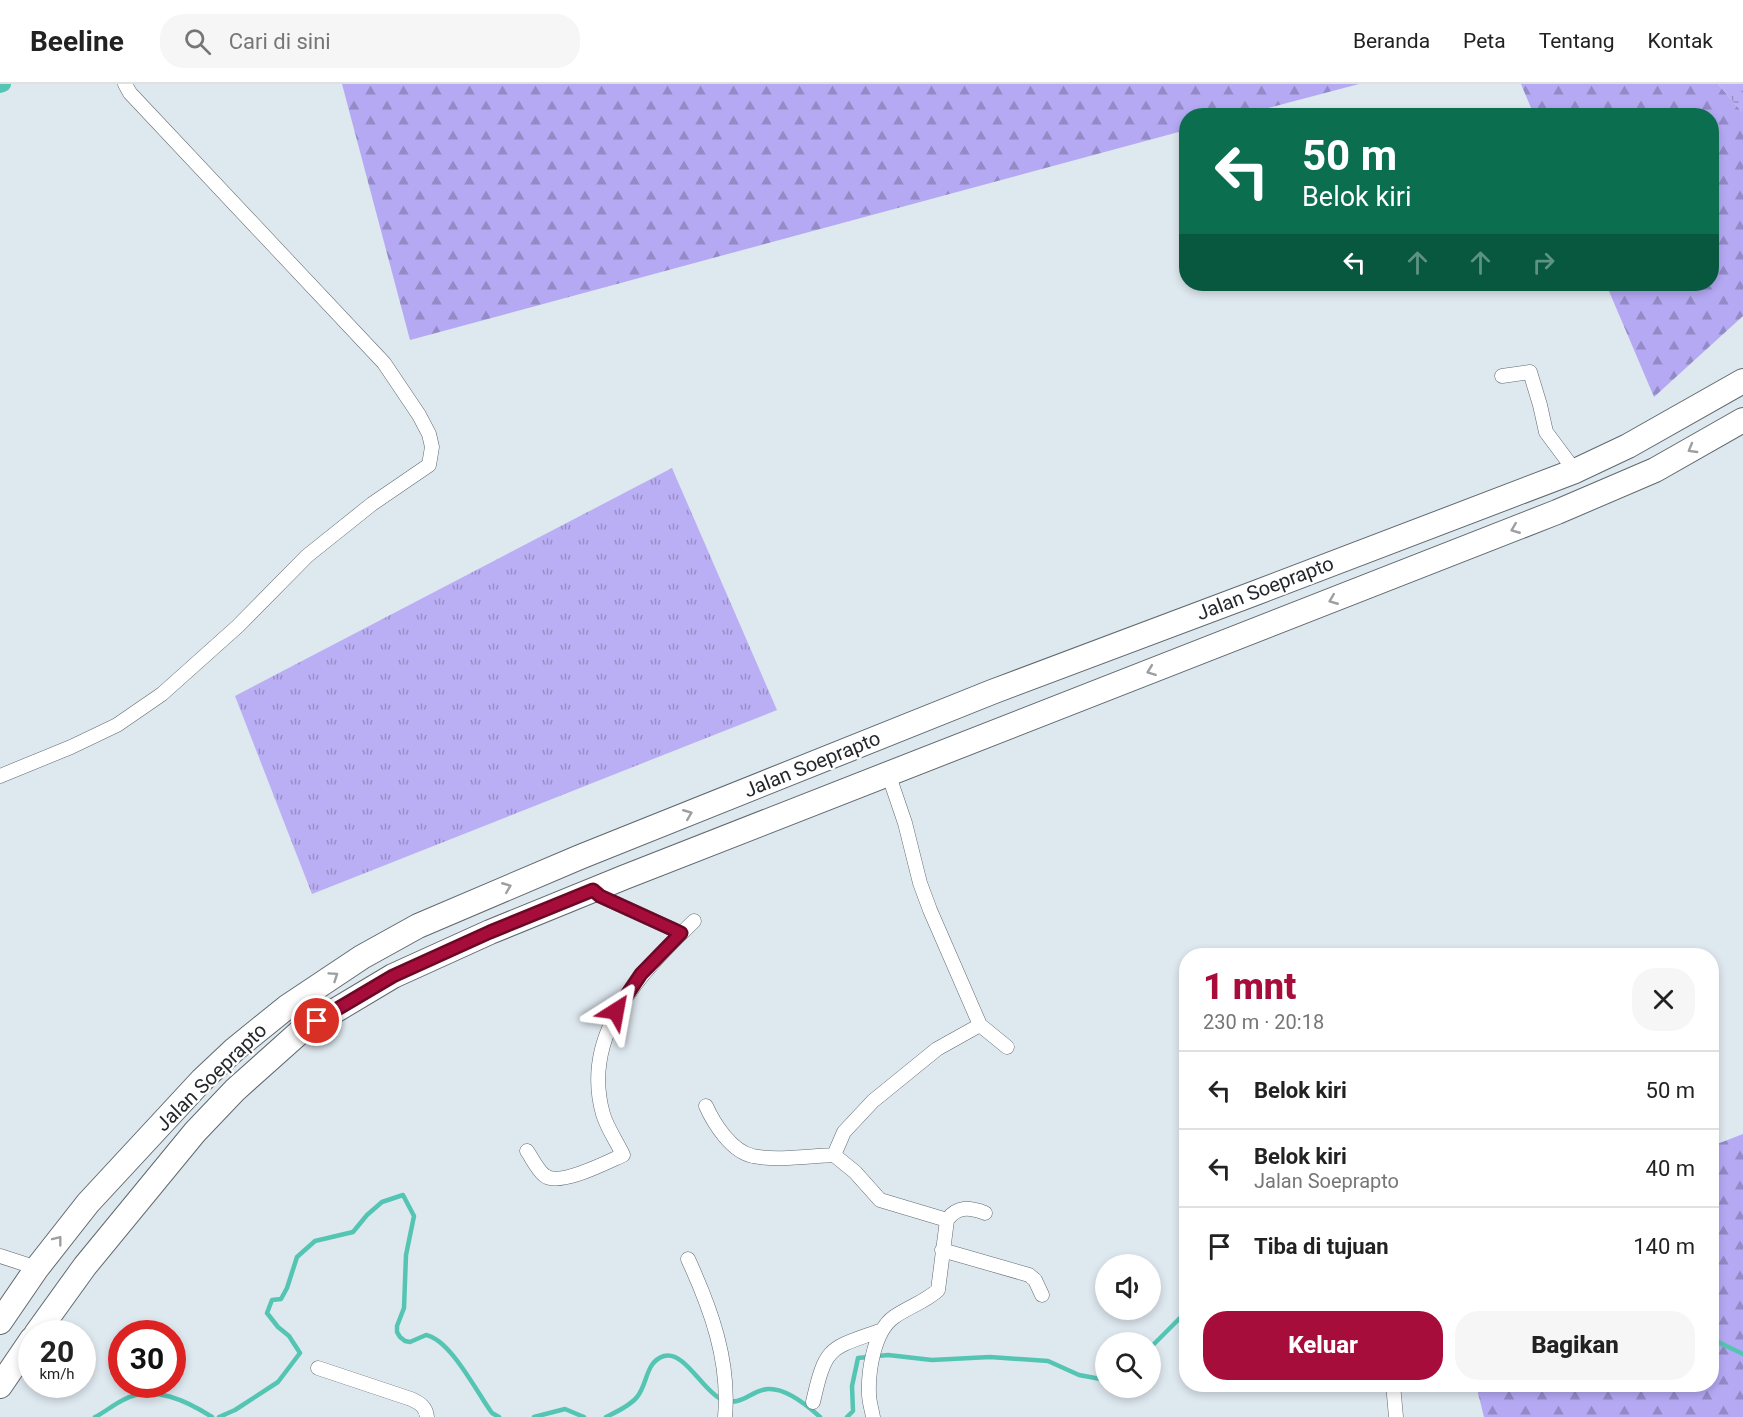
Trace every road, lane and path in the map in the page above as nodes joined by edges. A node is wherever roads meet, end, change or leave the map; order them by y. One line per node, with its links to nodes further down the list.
1 (125, 84): 7 (street)
2 (1502, 376): 5 (street)
3 (1743, 381): 5 (highway, Jalan Soeprapto)
4 (1743, 420): 6 (highway, Jalan Soeprapto, one-way to 6)
5 (1575, 471): 21 (highway, Jalan Soeprapto, one-way to 5)
6 (888, 773): 8 (highway, Jalan Soeprapto); 11 (street)
7 (0, 776)
8 (593, 890): 10 (street); 23 (highway, Jalan Soeprapto)
9 (694, 921): 10 (street)
10 (681, 933): 14 (street)
11 (980, 1025): 12 (street); 15 (street)
12 (1007, 1047)
13 (706, 1106): 15 (street)
14 (527, 1151)
15 (834, 1155): 17 (street)
16 (984, 1213): 17 (street)
17 (947, 1220): 18 (street)
18 (942, 1250): 22 (street); 25 (street)
19 (0, 1256): 21 (street)
20 (688, 1259): 31 (street)
21 (37, 1268): 24 (highway, Jalan Soeprapto)
22 (1042, 1295)
23 (46, 1320)
24 (0, 1322)
25 (879, 1336): 30 (street); 33 (street)
26 (18, 1360): 28 (highway)
27 (318, 1368): 32 (street)
28 (0, 1386)
29 (1394, 1392): 34 (street)
30 (813, 1402)
31 (726, 1412)
32 (427, 1417)
33 (873, 1417)
34 (1396, 1417)

